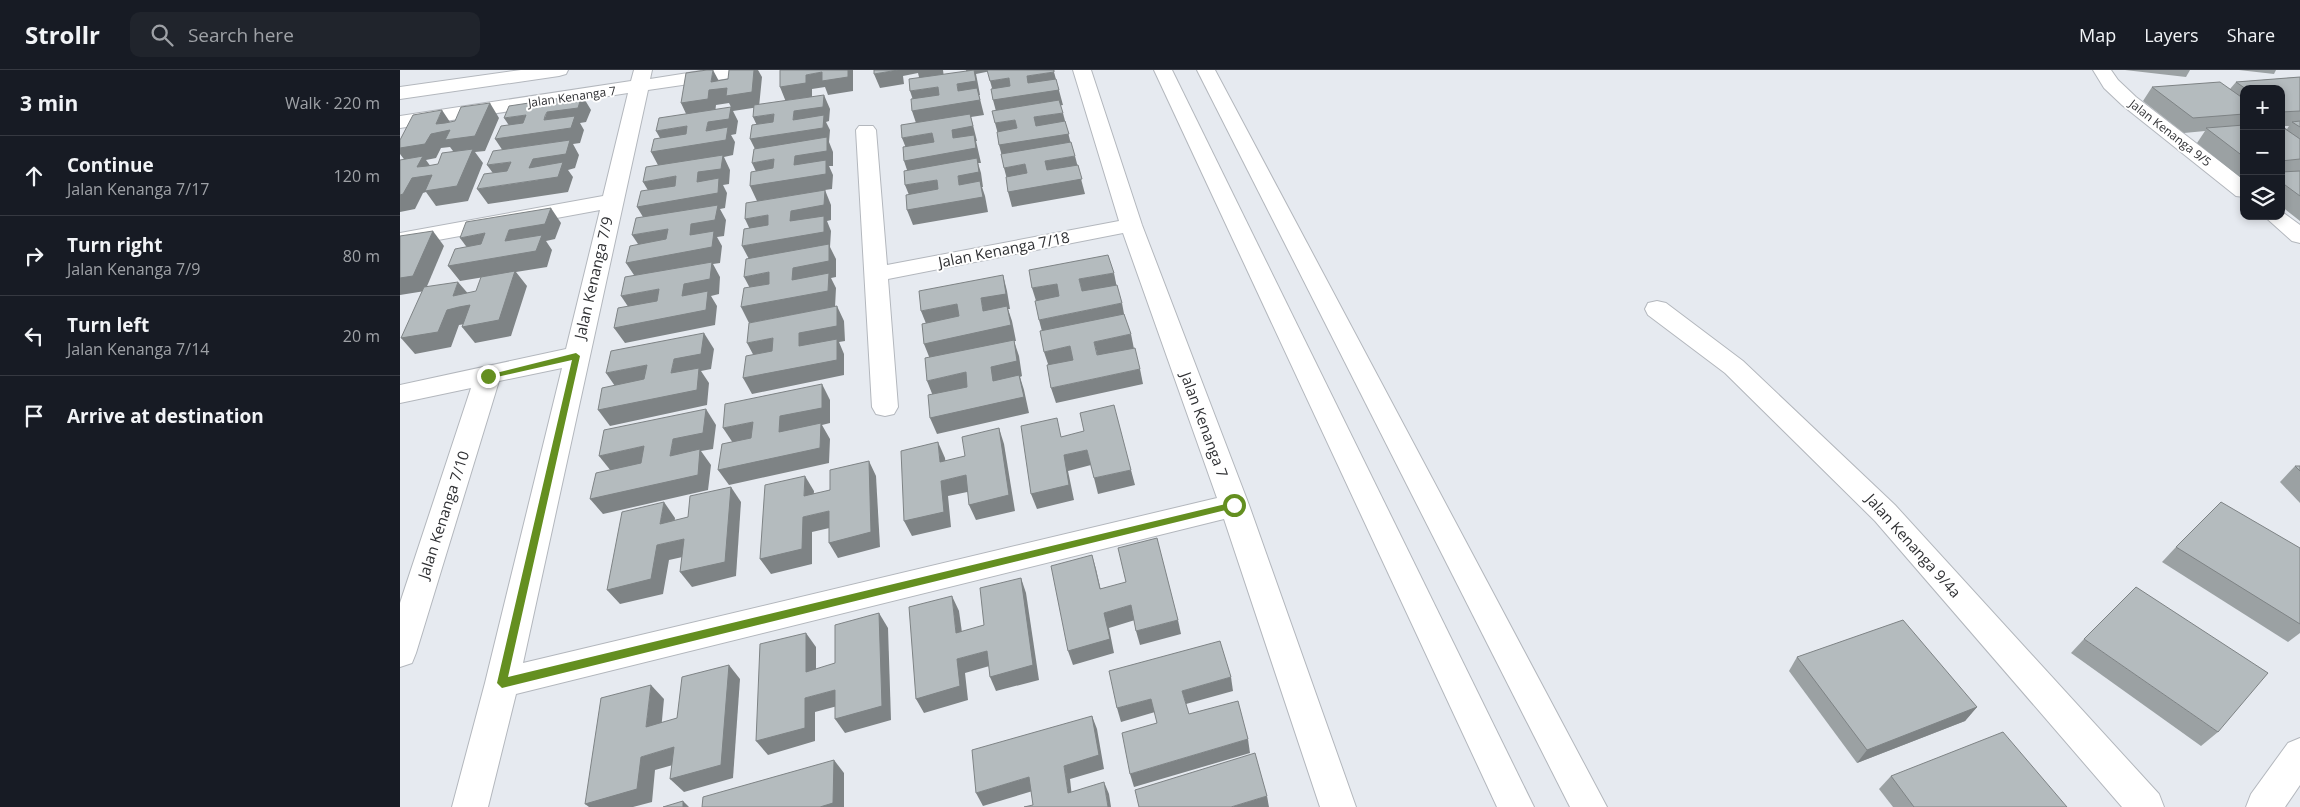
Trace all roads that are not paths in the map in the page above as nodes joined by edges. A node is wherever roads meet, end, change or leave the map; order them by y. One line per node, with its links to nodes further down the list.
1 (559, 70): 8 (street)
2 (744, 70): 7 (street, Jalan Kenanga 7)
3 (1082, 70): 14 (street, Jalan Kenanga 7)
4 (1163, 70): 29 (street)
5 (1206, 70): 30 (street)
6 (2102, 70): 11 (street, Jalan Kenanga 9/5)
7 (642, 78): 9 (street, Jalan Kenanga 7); 12 (street, Jalan Kenanga 7/9)
8 (400, 93)
9 (400, 122)
10 (866, 130): 17 (street)
11 (2240, 188)
12 (612, 201): 16 (street); 19 (street, Jalan Kenanga 7/9)
13 (2280, 220): 15 (street)
14 (1131, 225): 17 (street, Jalan Kenanga 7/18); 23 (street, Jalan Kenanga 7)
15 (2300, 236)
16 (400, 240)
17 (876, 274): 22 (street)
18 (1657, 309): 31 (street, Jalan Kenanga 9/4a)
19 (576, 356): 20 (street); 25 (street, Jalan Kenanga 7/9)
20 (488, 376): 21 (street); 24 (street, Jalan Kenanga 7/10)
21 (400, 394)
22 (885, 407)
23 (1234, 505): 25 (street); 28 (street, Jalan Kenanga 7)
24 (400, 653)
25 (502, 683): 27 (street, Jalan Kenanga 7/9)
26 (2300, 755): 32 (street)
27 (470, 807)
28 (1338, 807)
29 (1516, 807)
30 (1589, 807)
31 (2146, 807)
32 (2264, 807)

